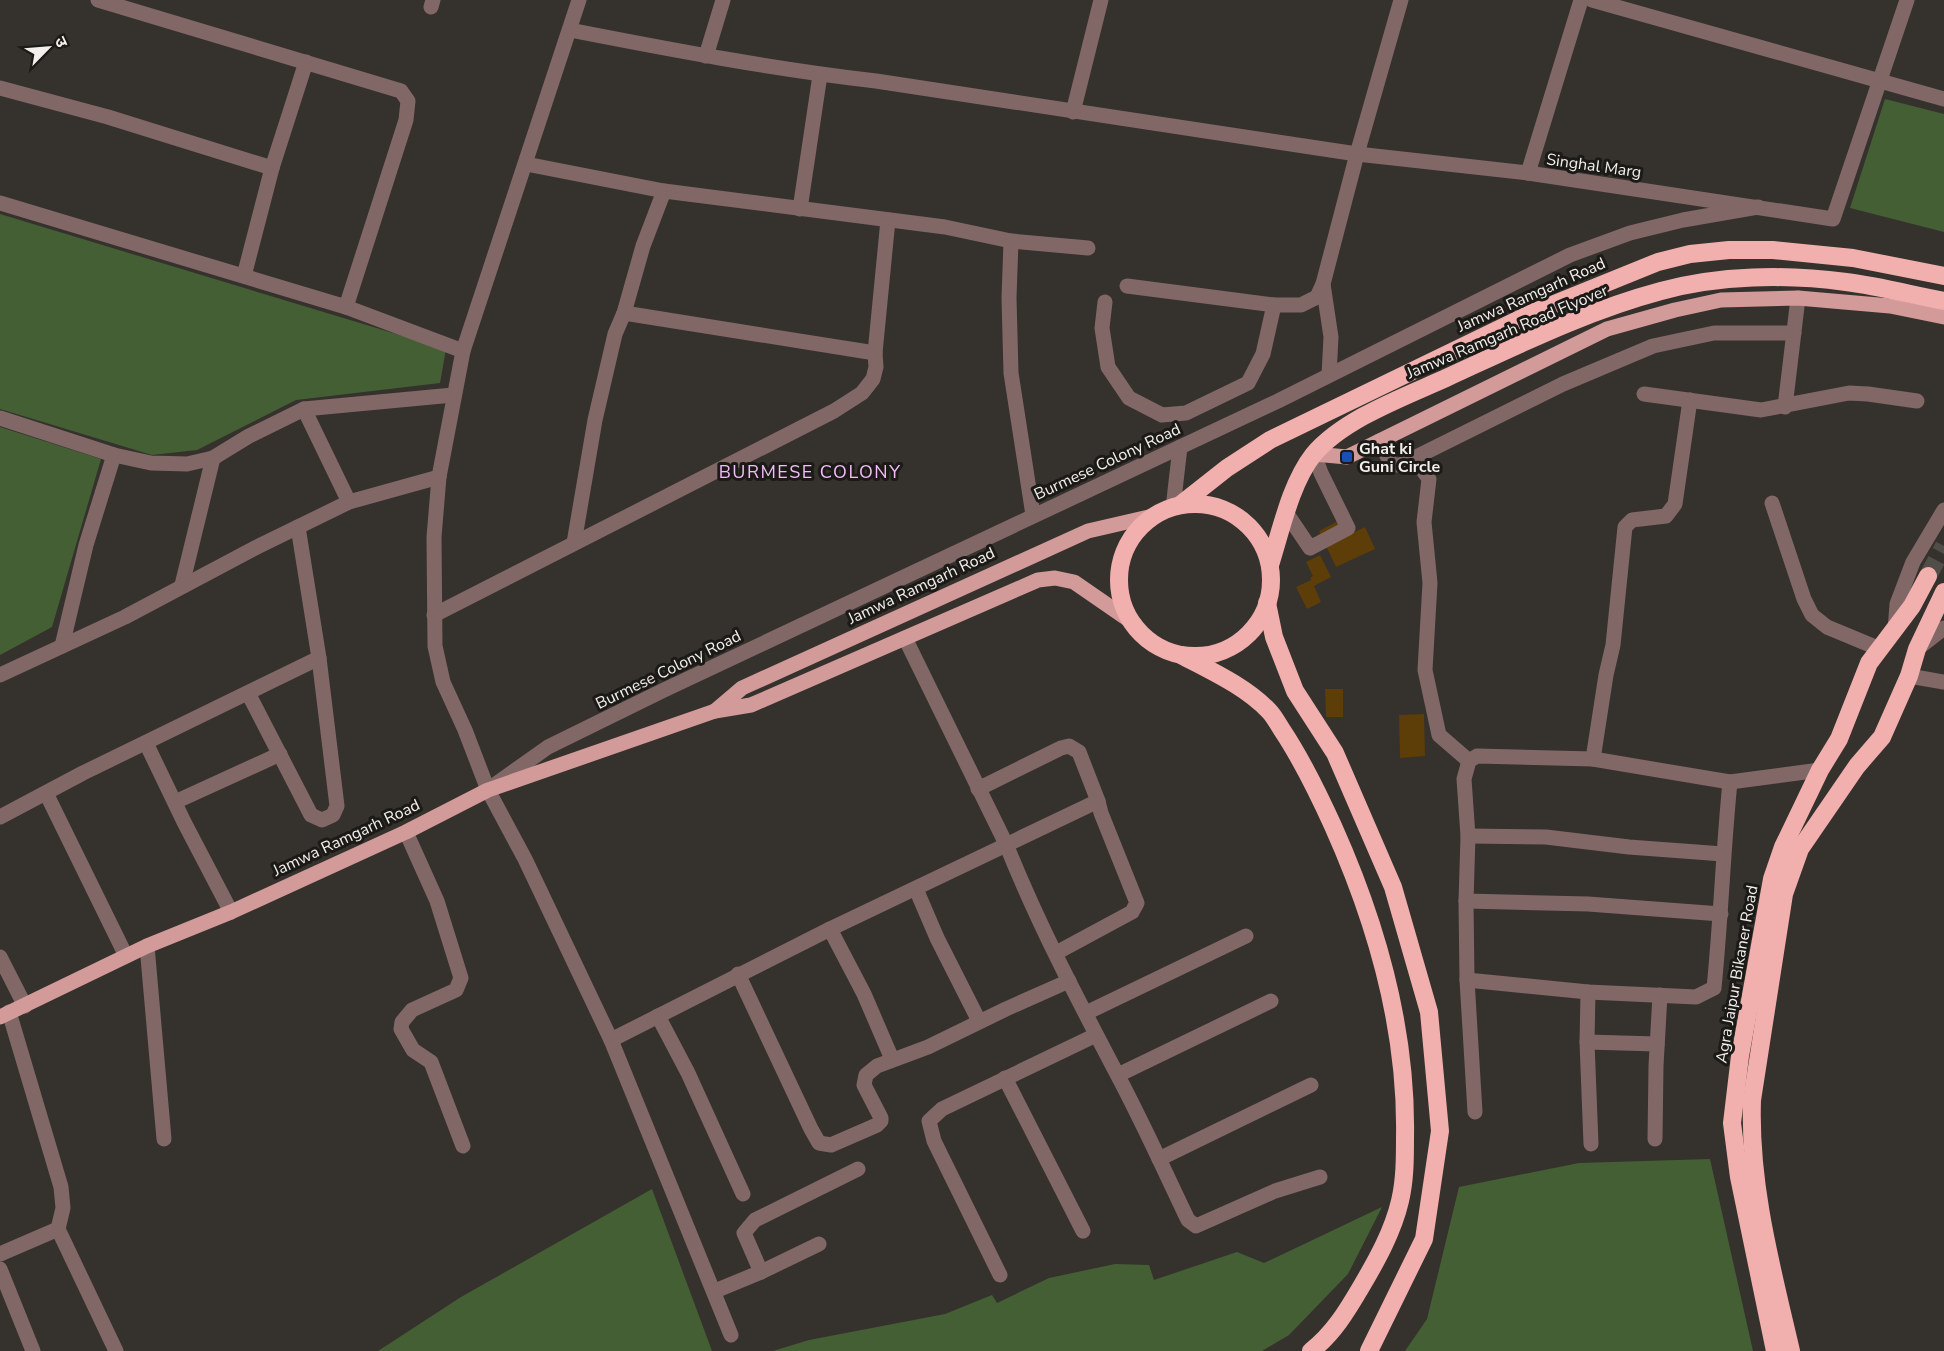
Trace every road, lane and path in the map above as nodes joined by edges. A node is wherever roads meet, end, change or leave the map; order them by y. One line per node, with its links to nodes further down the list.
1 (98, 0): 11 (street)
2 (579, 0): 9 (street)
3 (723, 0): 10 (street)
4 (1101, 0): 16 (street)
5 (1401, 0): 17 (street)
6 (1581, 0): 20 (street, Singhal Marg)
7 (1592, 0): 13 (street)
8 (1907, 0): 13 (street)
9 (570, 30): 10 (street); 18 (street)
10 (706, 56): 12 (street)
11 (306, 62): 19 (street); 36 (street)
12 (820, 75): 16 (street); 24 (street)
13 (1879, 80): 15 (street); 23 (street, Singhal Marg)
14 (0, 88): 19 (street)
15 (1944, 99)
16 (1073, 112): 17 (street)
17 (1357, 154): 20 (street); 30 (street)
18 (526, 164): 21 (street); 40 (street)
19 (272, 168): 29 (street)
20 (1528, 173): 23 (street, Singhal Marg)
21 (664, 191): 24 (street); 37 (street)
22 (0, 203): 29 (street)
23 (1758, 207): 42 (street, Burmese Colony Road)
24 (800, 209): 25 (street)
25 (888, 220): 26 (street); 41 (street)
26 (1011, 241): 27 (street); 62 (street)
27 (1089, 248)
28 (1941, 274): 59 (highway, Jamwa Ramgarh Road)
29 (244, 276): 36 (street)
30 (1323, 284): 35 (street); 42 (street)
31 (1127, 286): 35 (street)
32 (1798, 298): 38 (main road); 39 (street); 50 (main road)
33 (1105, 302): 35 (street)
34 (1944, 302): 53 (highway, Jamwa Ramgarh Road Flyover)
35 (1274, 305)
36 (346, 307): 40 (street)
37 (624, 313): 41 (street); 65 (street)
38 (1944, 316)
39 (1794, 333): 47 (street); 55 (street)
40 (463, 351): 43 (street)
41 (875, 353): 65 (street)
42 (1329, 375): 51 (street, Burmese Colony Road)
43 (453, 394): 48 (street); 56 (street)
44 (1644, 394): 45 (street)
45 (1690, 400): 47 (street); 90 (street)
46 (1917, 401): 47 (street)
47 (1785, 407)
48 (304, 409): 54 (street); 57 (street)
49 (0, 418): 52 (street)
50 (1379, 441): 53 (main road); 55 (street)
51 (1180, 447): 59 (street); 62 (street, Burmese Colony Road)
52 (114, 454): 54 (street); 76 (street)
53 (1314, 454): 61 (highway); 61 (street)
54 (213, 458): 68 (street)
55 (1414, 458): 91 (street)
56 (439, 477): 57 (street); 71 (street)
57 (349, 502): 64 (street)
58 (1772, 503): 77 (street)
59 (1177, 506): 63 (highway); 66 (highway)
60 (1944, 510): 74 (street)
61 (1287, 514): 66 (highway)
62 (1033, 515): 95 (street, Burmese Colony Road)
63 (1153, 516): 72 (highway); 85 (main road, Jamwa Ramgarh Road)
64 (298, 527): 68 (street); 80 (street)
65 (574, 543): 71 (street)
66 (1270, 565): 70 (highway)
67 (1928, 576): 74 (highway, Agra Jaipur Bikaner Road)
68 (182, 585): 76 (street)
69 (1944, 592): 78 (highway, Agra Jaipur Bikaner Road)
70 (1267, 603): 79 (highway); 156 (highway)
71 (434, 615): 95 (street)
72 (1132, 622): 75 (main road, Jamwa Ramgarh Road); 79 (highway)
73 (1944, 628): 78 (street)
74 (1895, 630): 77 (highway, Agra Jaipur Bikaner Road)
75 (905, 638): 85 (main road, Jamwa Ramgarh Road); 94 (street)
76 (62, 646): 81 (street)
77 (1880, 649): 86 (highway, Agra Jaipur Bikaner Road)
78 (1917, 649): 82 (highway, Agra Jaipur Bikaner Road)
79 (1181, 655): 155 (highway)
80 (319, 658): 84 (street); 88 (street)
81 (0, 675)
82 (1909, 676): 83 (street); 89 (highway, Agra Jaipur Bikaner Road)
83 (1944, 682)
84 (248, 693): 87 (street); 88 (street)
85 (715, 711): 95 (main road, Jamwa Ramgarh Road)
86 (1839, 739): 89 (highway); 92 (highway, Agra Jaipur Bikaner Road)
87 (146, 743): 96 (street); 98 (street)
88 (280, 754): 98 (street)
89 (1867, 755): 101 (highway, Agra Jaipur Bikaner Road)
90 (1593, 759): 91 (street); 93 (street)
91 (1468, 761): 103 (street)
92 (1820, 770): 93 (street); 100 (highway, Agra Jaipur Bikaner Road)
93 (1730, 782): 105 (street)
94 (978, 789): 97 (street); 104 (street)
95 (488, 790): 102 (main road, Jamwa Ramgarh Road); 128 (street)
96 (46, 793): 99 (street); 114 (street)
97 (1098, 801): 104 (street); 113 (street)
98 (175, 802): 108 (street)
99 (0, 817)
100 (1797, 819): 101 (highway); 157 (highway, Agra Jaipur Bikaner Road)
101 (1815, 828): 158 (highway, Agra Jaipur Bikaner Road)
102 (406, 832): 108 (main road, Jamwa Ramgarh Road); 139 (street)
103 (1468, 836): 105 (street); 107 (street)
104 (1006, 844): 106 (street); 113 (street)
105 (1723, 854): 109 (street)
106 (916, 889): 110 (street); 126 (street)
107 (1466, 902): 109 (street); 117 (street)
108 (231, 912): 112 (main road, Jamwa Ramgarh Road)
109 (1721, 914): 120 (street)
110 (830, 929): 116 (street); 131 (street)
111 (1246, 936): 124 (street)
112 (147, 946): 114 (main road, Jamwa Ramgarh Road); 136 (street)
113 (1056, 953): 118 (street)
114 (126, 956): 122 (main road, Jamwa Ramgarh Road)
115 (0, 957): 122 (street)
116 (738, 974): 125 (street); 131 (street)
117 (1467, 980): 119 (street); 135 (street)
118 (1069, 981): 124 (street); 126 (street)
119 (1588, 992): 120 (street); 129 (street)
120 (1660, 995): 130 (street)
121 (1271, 1001): 132 (street)
122 (25, 1006): 123 (main road, Jamwa Ramgarh Road)
123 (4, 1014): 144 (street)
124 (1086, 1014): 127 (street)
125 (658, 1016): 128 (street); 143 (street)
126 (979, 1021): 131 (street)
127 (1096, 1035): 132 (street); 133 (street)
128 (611, 1040): 151 (street)
129 (1587, 1042): 130 (street); 138 (street)
130 (1657, 1044): 137 (street)
131 (892, 1059)
132 (1118, 1075): 140 (street)
133 (1005, 1078): 145 (street); 150 (street)
134 (1311, 1085): 140 (street)
135 (1475, 1112)
136 (164, 1139)
137 (1655, 1139)
138 (1591, 1144)
139 (463, 1146)
140 (1159, 1159): 142 (street)
141 (858, 1169): 149 (street)
142 (1320, 1177)
143 (743, 1194)
144 (58, 1229): 147 (street); 154 (street)
145 (1083, 1231)
146 (819, 1244): 149 (street)
147 (0, 1254)
148 (0, 1269): 153 (street)
149 (761, 1272): 151 (street)
150 (1000, 1275)
151 (715, 1292): 152 (street)
152 (731, 1335)
153 (33, 1351)
154 (116, 1351)
155 (1311, 1351)
156 (1369, 1351)
157 (1775, 1351)
158 (1791, 1351)

